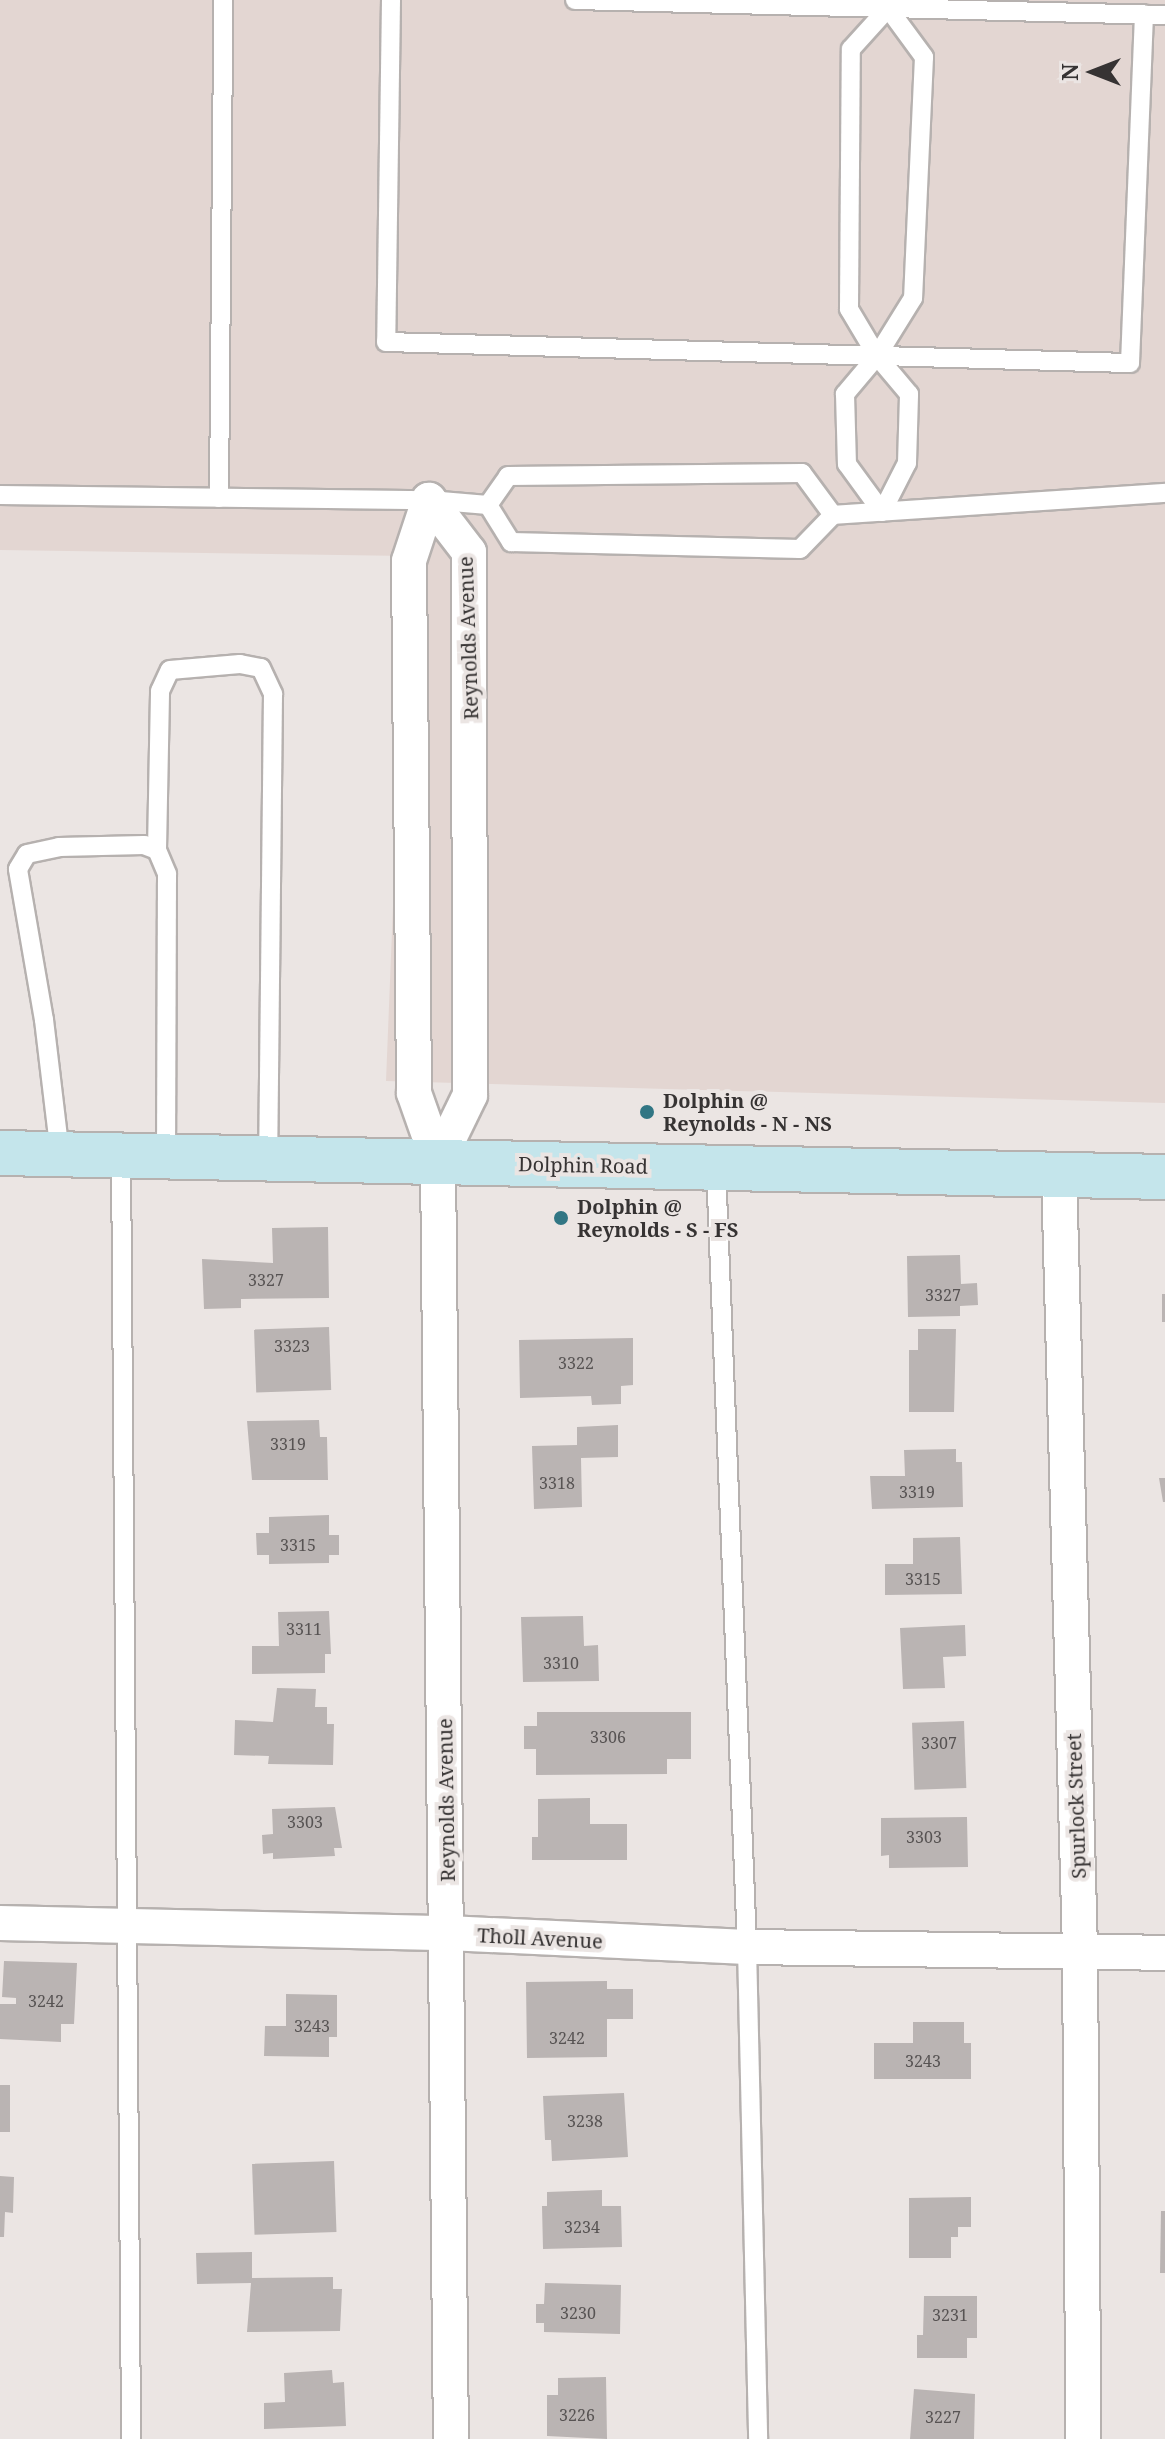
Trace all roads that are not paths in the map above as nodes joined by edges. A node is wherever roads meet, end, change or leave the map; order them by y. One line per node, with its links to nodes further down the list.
1 (223, 0): 10 (lane)
2 (391, 0): 7 (lane)
3 (575, 0): 4 (lane)
4 (888, 8): 5 (lane); 7 (lane); 7 (lane)
5 (1144, 14): 6 (lane); 7 (lane)
6 (1165, 15)
7 (877, 356): 13 (lane); 13 (lane)
8 (1165, 493): 13 (lane)
9 (0, 495): 10 (lane)
10 (219, 498): 11 (lane)
11 (429, 500): 12 (lane); 21 (street, Reynolds Avenue); 21 (street, Reynolds Avenue)
12 (488, 505): 14 (lane); 14 (lane)
13 (882, 512): 14 (lane)
14 (833, 515)
15 (157, 850): 17 (lane); 19 (lane); 20 (lane)
16 (0, 1153): 17 (main road, Dolphin Road)
17 (60, 1154): 18 (main road, Dolphin Road)
18 (121, 1156): 19 (main road, Dolphin Road); 26 (lane)
19 (166, 1157): 20 (main road, Dolphin Road)
20 (268, 1159): 21 (main road, Dolphin Road)
21 (438, 1161): 22 (main road, Dolphin Road); 27 (street, Reynolds Avenue)
22 (716, 1168): 23 (main road, Dolphin Road); 28 (lane)
23 (1059, 1174): 24 (main road, Dolphin Road); 29 (street, Spurlock Street)
24 (1165, 1177)
25 (0, 1923): 26 (street, Tholl Avenue)
26 (130, 1926): 27 (street, Tholl Avenue); 31 (lane)
27 (448, 1933): 28 (street, Tholl Avenue); 32 (street, Reynolds Avenue)
28 (747, 1947): 29 (street, Tholl Avenue); 33 (lane)
29 (1080, 1950): 30 (street, Tholl Avenue); 34 (street, Spurlock Street)
30 (1165, 1953)
31 (131, 2439)
32 (451, 2439)
33 (758, 2439)
34 (1083, 2439)

